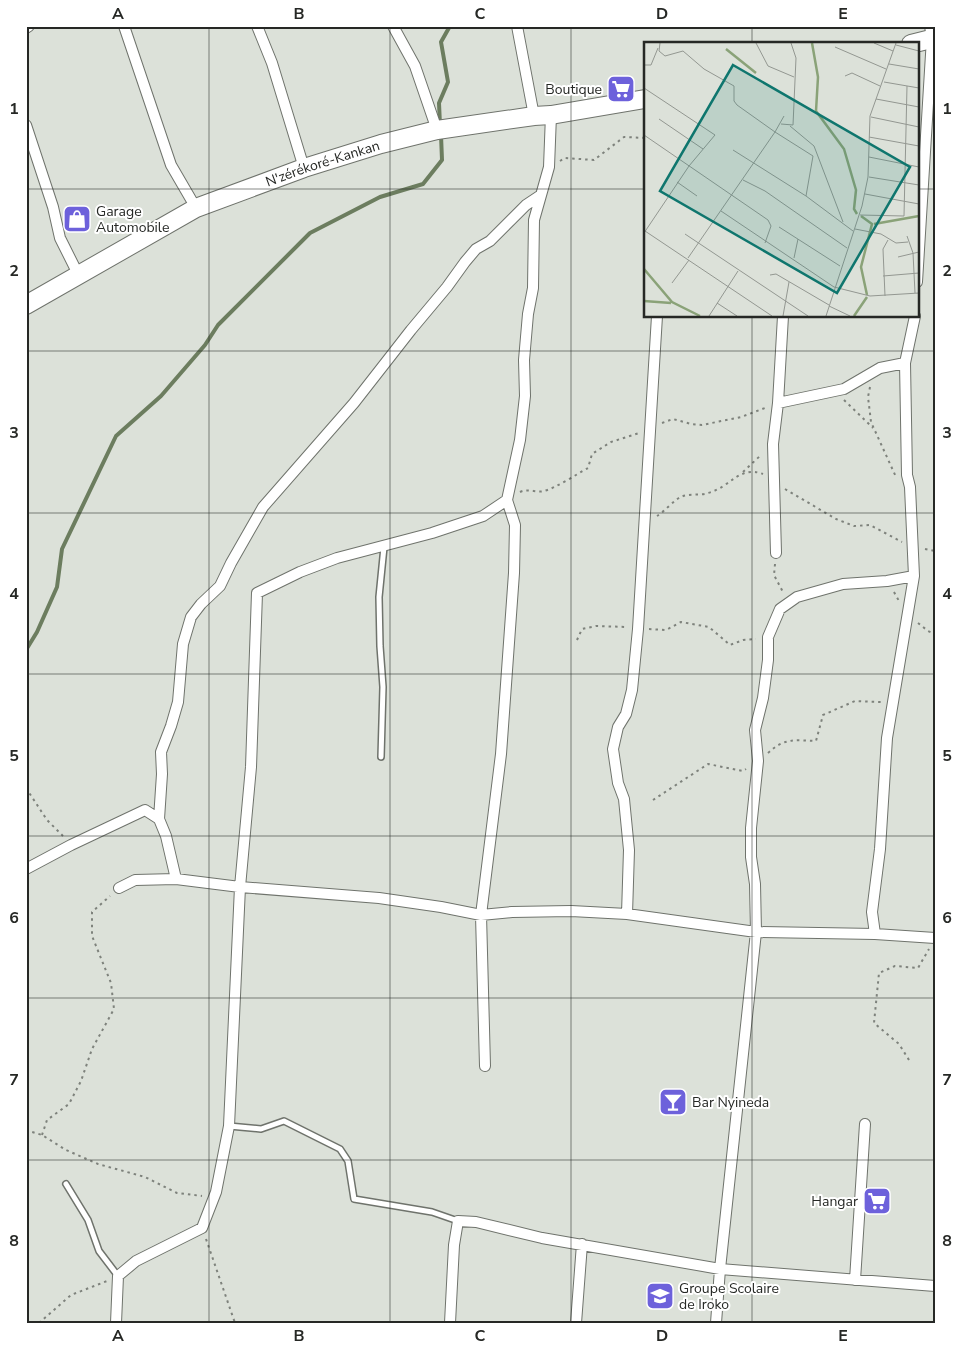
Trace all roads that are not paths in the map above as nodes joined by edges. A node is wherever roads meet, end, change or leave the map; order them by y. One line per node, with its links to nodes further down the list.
1 (124, 26): 14 (street)
2 (257, 26): 12 (street)
3 (393, 26): 11 (street)
4 (517, 26): 9 (street)
5 (932, 34): 6 (highway); 15 (street)
6 (915, 42)
7 (644, 99): 8 (highway, N'zérékoré-Kankan)
8 (551, 115): 9 (highway, N'zérékoré-Kankan); 13 (street)
9 (534, 116): 11 (highway, N'zérékoré-Kankan)
10 (26, 126): 16 (street)
11 (437, 130): 12 (highway, N'zérékoré-Kankan)
12 (304, 168): 14 (highway, N'zérékoré-Kankan)
13 (541, 195): 23 (street); 28 (street)
14 (196, 208): 16 (highway, N'zérékoré-Kankan)
15 (918, 265)
16 (79, 276): 17 (highway, N'zérékoré-Kankan)
17 (26, 306)
18 (657, 318): 33 (street)
19 (783, 318): 22 (street)
20 (915, 318): 21 (street)
21 (906, 363): 22 (street); 26 (street)
22 (778, 403): 25 (street)
23 (507, 500): 24 (street); 34 (street)
24 (384, 546): 27 (lane); 31 (street)
25 (776, 553)
26 (914, 576): 35 (street); 36 (street)
27 (381, 757)
28 (159, 819): 29 (street); 30 (street)
29 (26, 869)
30 (176, 879): 31 (street); 32 (street)
31 (240, 887): 34 (street); 40 (street)
32 (119, 888)
33 (627, 914): 34 (street); 35 (street)
34 (481, 915): 38 (street)
35 (756, 932): 36 (street); 44 (street)
36 (875, 934): 37 (street)
37 (933, 942)
38 (485, 1066)
39 (865, 1124): 46 (street)
40 (229, 1126): 42 (lane); 45 (street)
41 (66, 1184): 45 (lane)
42 (458, 1221): 43 (street); 49 (street)
43 (582, 1244): 44 (street); 50 (street)
44 (720, 1269): 46 (street); 51 (street)
45 (118, 1276): 48 (street)
46 (855, 1280): 47 (street)
47 (935, 1286)
48 (116, 1323)
49 (450, 1323)
50 (576, 1323)
51 (716, 1323)

